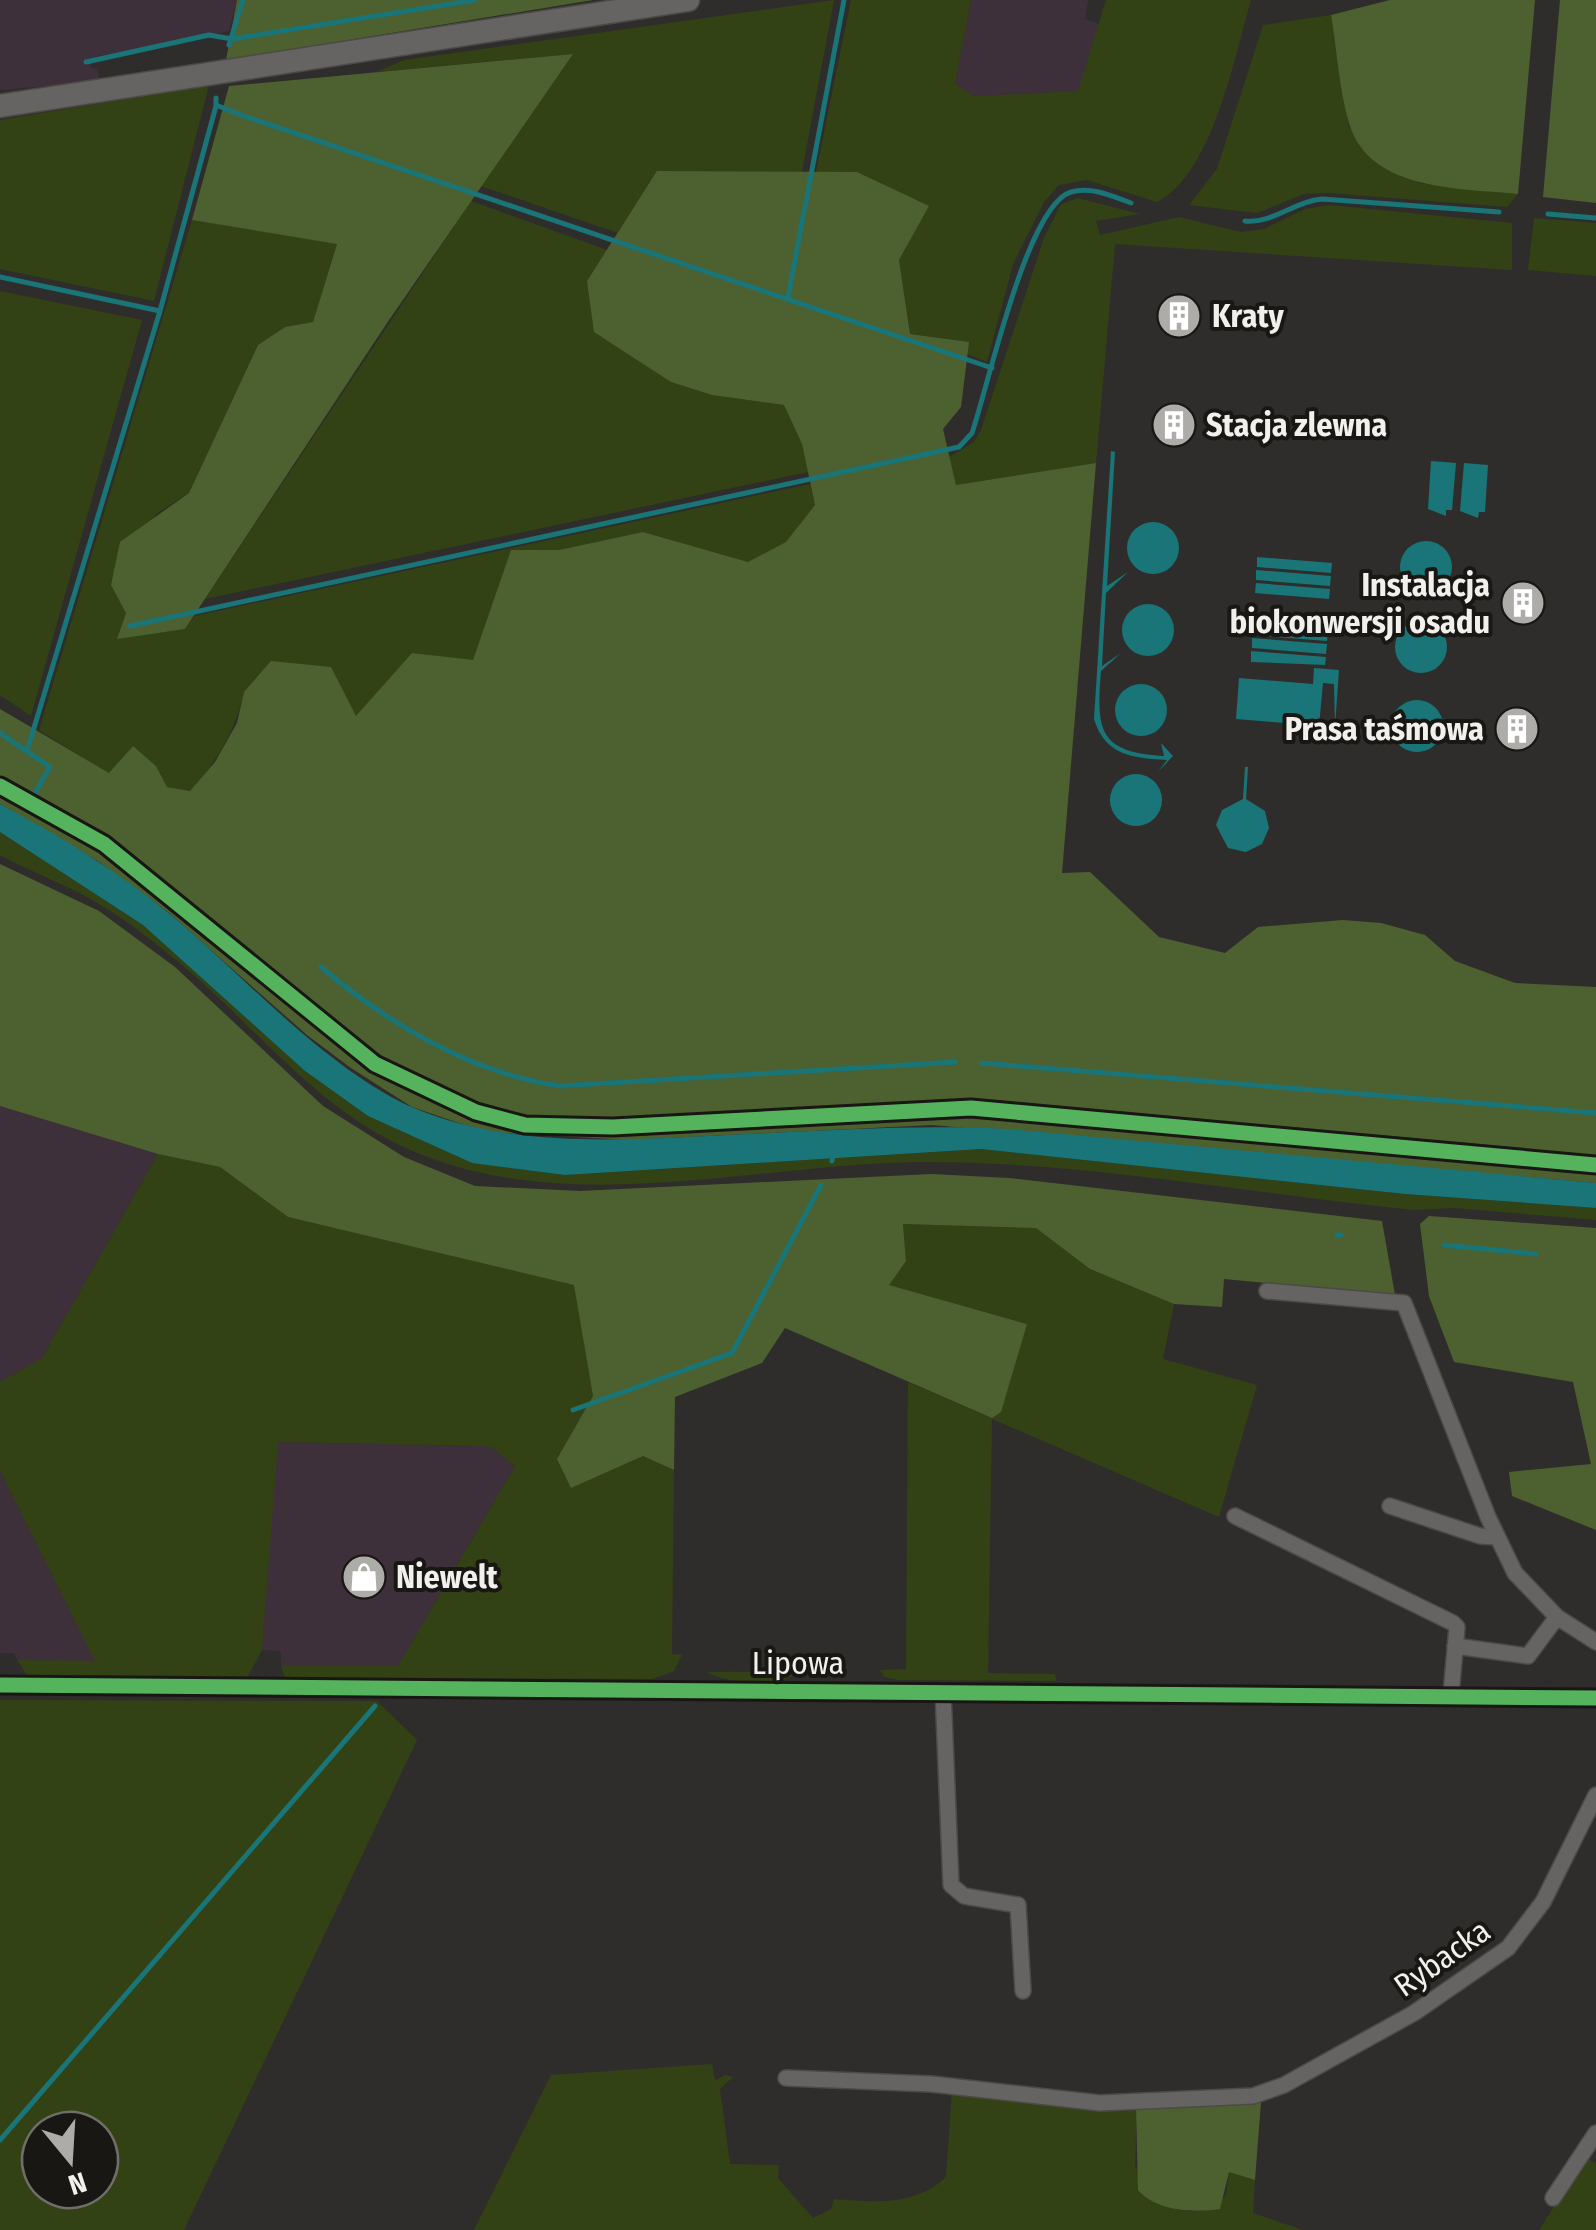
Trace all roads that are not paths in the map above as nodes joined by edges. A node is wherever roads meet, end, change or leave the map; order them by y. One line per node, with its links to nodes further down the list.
1 (688, 0): 2 (main road)
2 (0, 106)
3 (1267, 1291): 6 (street)
4 (1390, 1506): 6 (street)
5 (1236, 1516): 9 (street)
6 (1497, 1537): 7 (street)
7 (1557, 1617): 8 (street); 9 (street)
8 (1596, 1642)
9 (1455, 1646): 12 (street)
10 (0, 1686): 11 (street, Lipowa)
11 (943, 1691): 12 (street, Lipowa); 15 (street)
12 (1452, 1694): 13 (street, Lipowa)
13 (1596, 1698)
14 (1596, 1796): 16 (street, Rybacka)
15 (1024, 1991)
16 (786, 2078)
17 (1596, 2133): 18 (street)
18 (1553, 2198)

